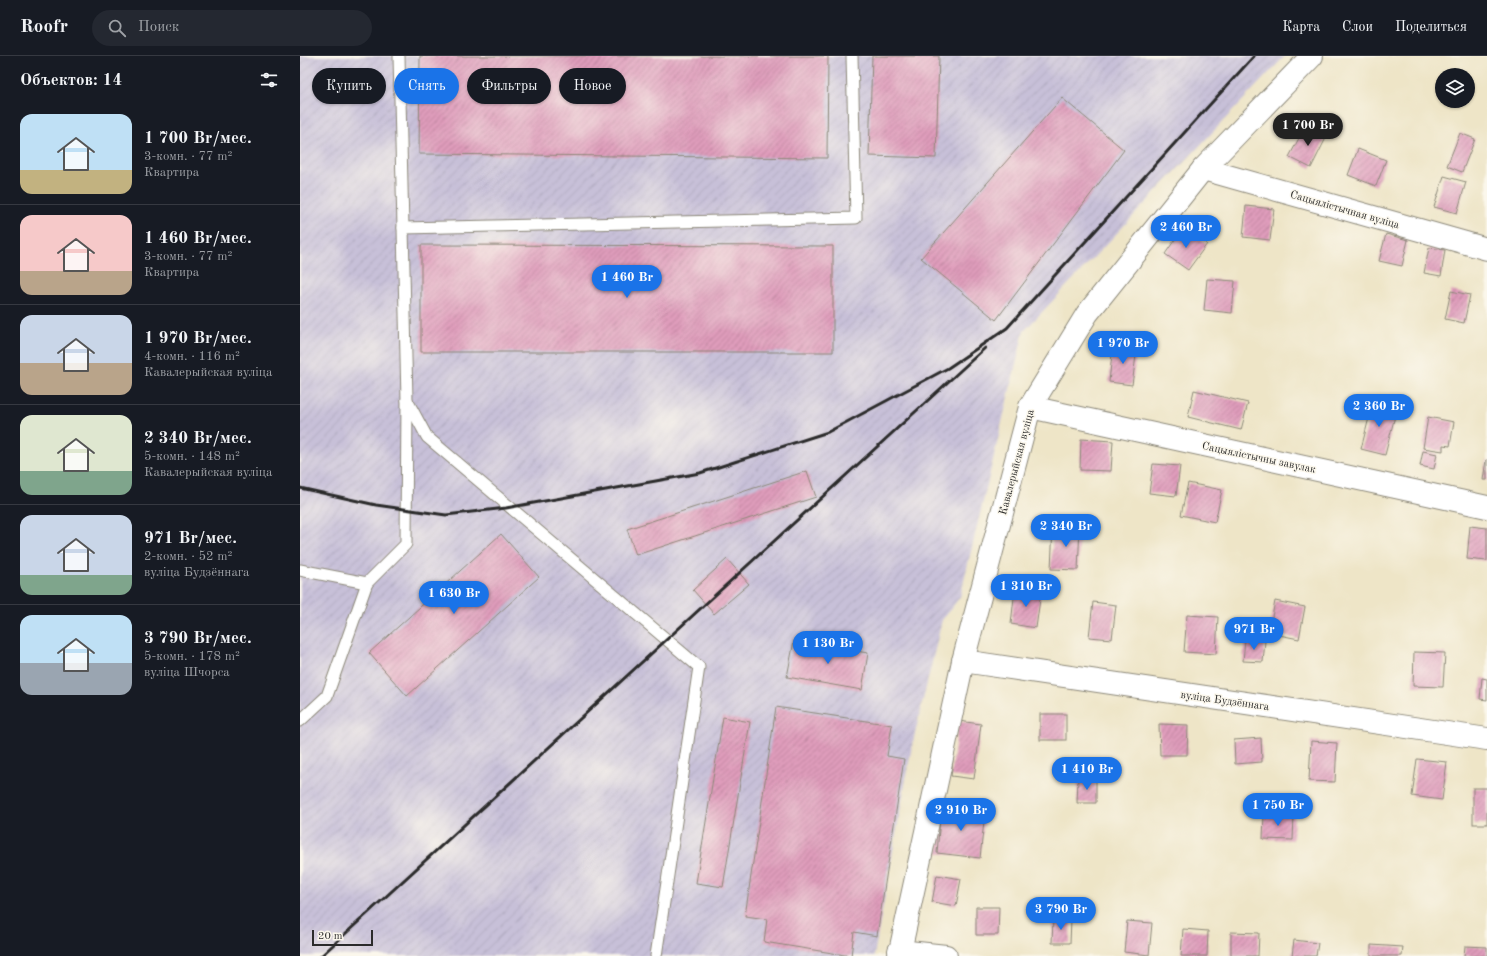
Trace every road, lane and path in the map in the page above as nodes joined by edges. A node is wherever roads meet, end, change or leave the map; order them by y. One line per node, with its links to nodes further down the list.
1 (399, 56): 5 (lane)
2 (852, 56): 5 (lane)
3 (1312, 56): 4 (street, Кавалерыйская вуліца)
4 (1203, 169): 6 (street, Сацыялістычная вуліца); 8 (street, Кавалерыйская вуліца)
5 (403, 228): 7 (lane)
6 (1487, 249)
7 (407, 400): 11 (lane); 16 (lane)
8 (1030, 407): 9 (street, Сацыялістычны завулак); 12 (street, Кавалерыйская вуліца)
9 (1487, 507)
10 (300, 570): 11 (lane)
11 (366, 583): 13 (lane)
12 (963, 661): 14 (street, вуліца Будзённага); 15 (street, Кавалерыйская вуліца)
13 (300, 721)
14 (1487, 739)
15 (899, 954): 17 (street)
16 (656, 956)
17 (946, 956)

